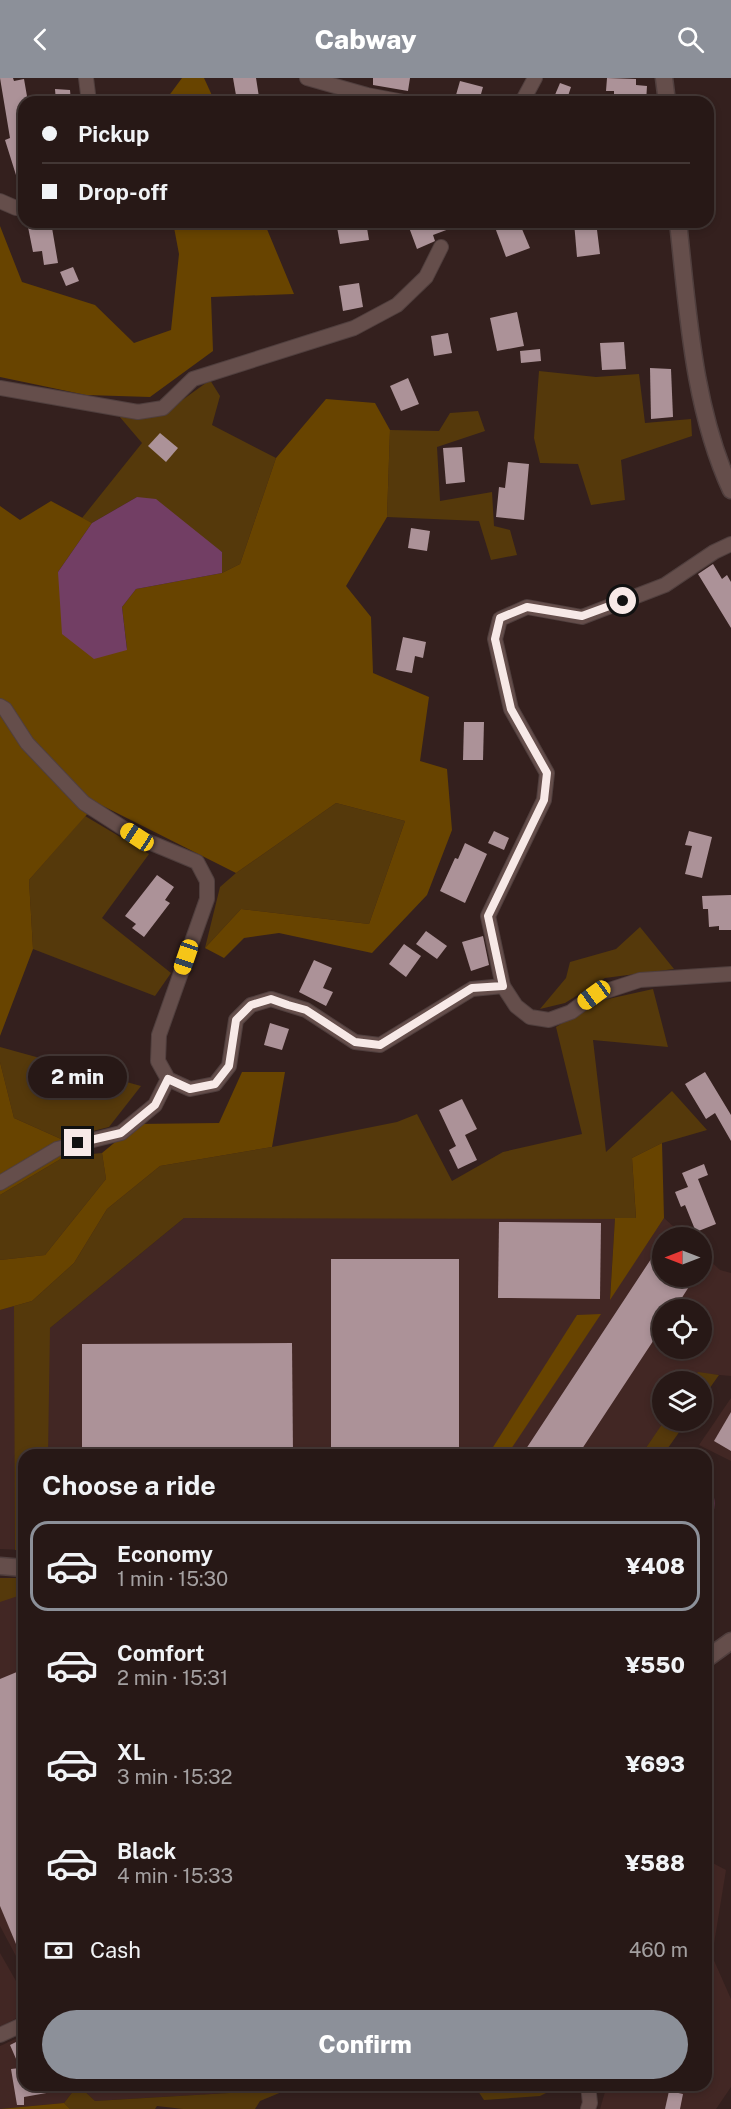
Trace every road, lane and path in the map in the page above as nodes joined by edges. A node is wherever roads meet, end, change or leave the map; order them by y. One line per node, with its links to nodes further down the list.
1 (86, 78): 5 (street)
2 (307, 78): 6 (street)
3 (535, 78): 7 (street)
4 (664, 78): 8 (street)
5 (88, 96)
6 (372, 96)
7 (525, 96)
8 (666, 96)
9 (0, 201): 10 (street)
10 (18, 208)
11 (679, 228): 14 (street)
12 (441, 247): 13 (street)
13 (0, 388)
14 (731, 490)
15 (731, 544): 18 (street)
16 (0, 706): 19 (street)
17 (731, 974): 18 (street)
18 (503, 986): 19 (street)
19 (168, 1079): 20 (street)
20 (0, 1183)
21 (0, 1566): 22 (street)
22 (18, 1568)
23 (731, 1641): 24 (street)
24 (712, 1655)
25 (18, 2027): 26 (street)
26 (0, 2035)
27 (589, 2091): 28 (street)
28 (588, 2109)

